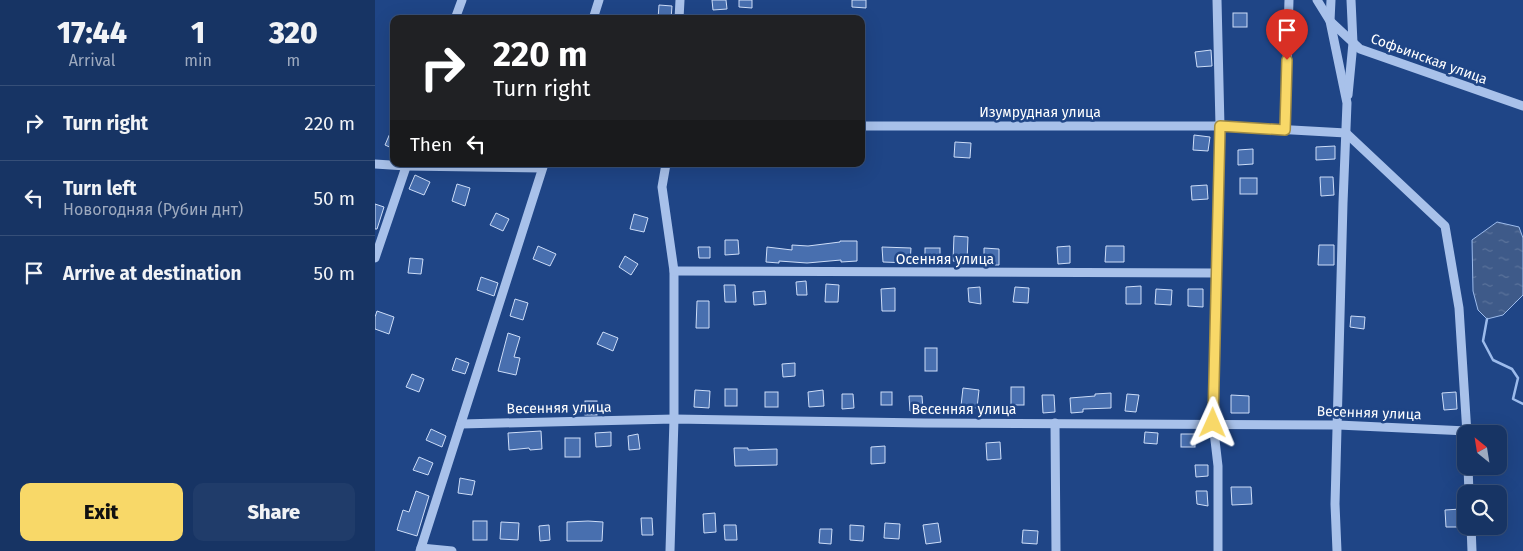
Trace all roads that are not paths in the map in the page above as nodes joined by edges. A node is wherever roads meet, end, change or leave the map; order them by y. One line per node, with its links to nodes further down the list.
1 (462, 0): 9 (street)
2 (599, 0): 10 (street)
3 (680, 0): 11 (street)
4 (1217, 0): 17 (street)
5 (1289, 0): 18 (street)
6 (1317, 0): 12 (street, Софьинская улица)
7 (1331, 0): 12 (street)
8 (1351, 0): 13 (street)
9 (456, 15)
10 (594, 15)
11 (679, 15)
12 (1330, 21): 13 (street, Софьинская улица); 14 (street)
13 (1353, 43): 14 (street); 15 (street, Софьинская улица)
14 (1347, 103): 19 (street)
15 (1523, 106)
16 (865, 126): 17 (street, Изумрудная улица)
17 (1220, 126): 18 (street, Изумрудная улица); 27 (street)
18 (1285, 130): 19 (street, Изумрудная улица)
19 (1346, 133): 32 (street); 33 (street)
20 (375, 164): 21 (street)
21 (390, 164)
22 (405, 167): 25 (street)
23 (543, 167): 31 (street)
24 (665, 167): 26 (street)
25 (375, 258)
26 (674, 271): 27 (street, Осенняя улица); 28 (street)
27 (1215, 274): 30 (street)
28 (674, 419): 29 (street, Весенняя улица); 31 (street, Весенняя улица); 38 (street)
29 (1055, 423): 30 (street, Весенняя улица); 39 (street)
30 (1213, 423): 32 (street, Весенняя улица); 40 (street)
31 (461, 424): 36 (street)
32 (1338, 425): 34 (street, Весенняя улица); 41 (street)
33 (1467, 425)
34 (1457, 431)
35 (1471, 535): 42 (street)
36 (420, 549): 37 (street)
37 (452, 551)
38 (670, 551)
39 (1056, 551)
40 (1218, 551)
41 (1337, 551)
42 (1472, 551)

